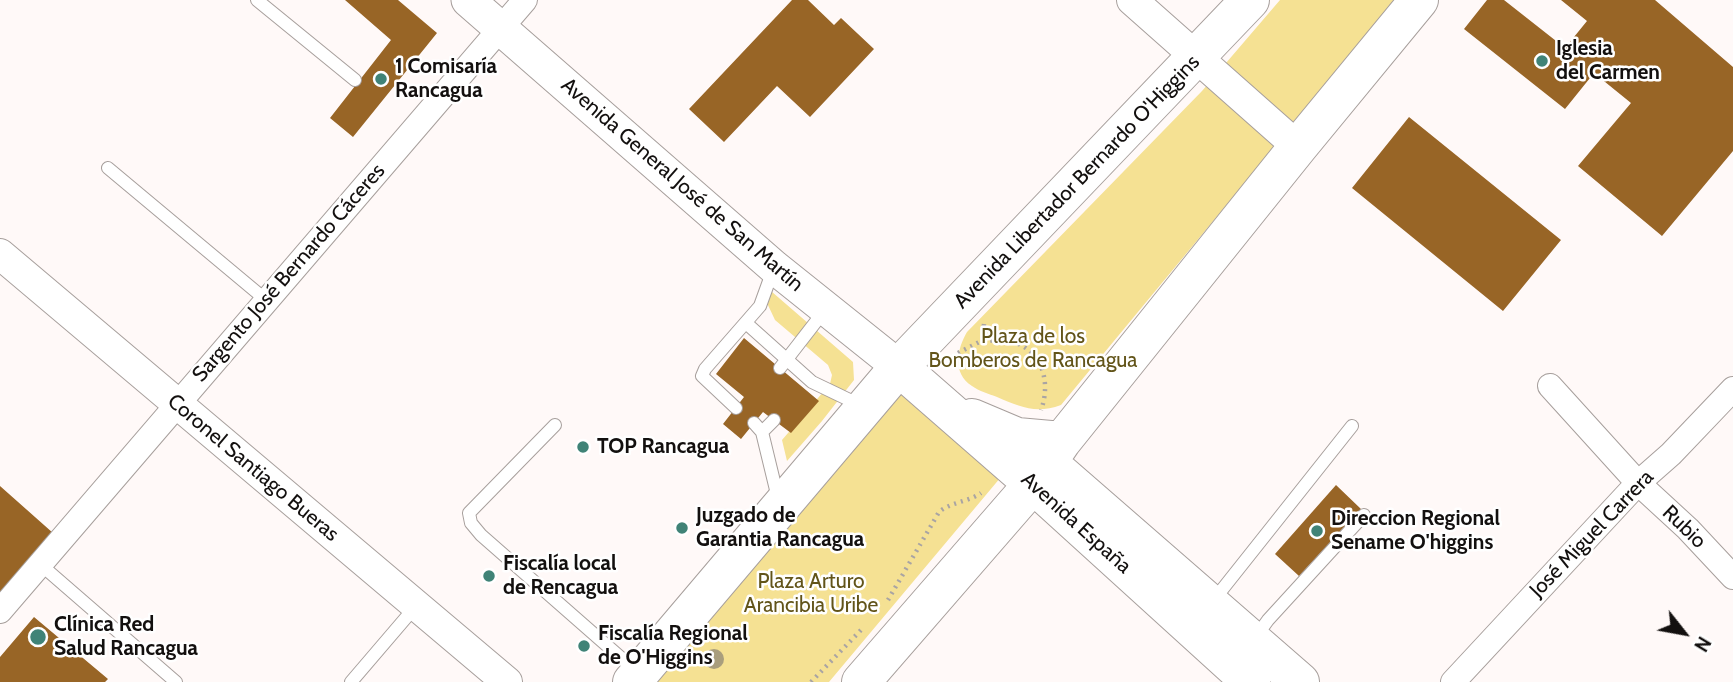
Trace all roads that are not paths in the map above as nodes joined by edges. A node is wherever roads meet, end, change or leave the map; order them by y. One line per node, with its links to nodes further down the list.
1 (257, 0): 9 (lane)
2 (468, 0): 7 (main road, Avenida General José de San Martín)
3 (525, 0): 7 (street, Sargento José Bernardo Cáceres)
4 (1132, 0): 8 (street)
5 (1250, 0): 8 (main road, Avenida Libertador Bernardo O'Higgins)
6 (1419, 0): 10 (main road)
7 (500, 28): 13 (main road, Avenida General José de San Martín); 14 (street, Sargento José Bernardo Cáceres)
8 (1195, 58): 10 (street); 18 (main road, Avenida Libertador Bernardo O'Higgins)
9 (355, 80)
10 (1297, 147): 27 (main road)
11 (108, 168): 14 (lane)
12 (0, 254): 21 (street, Coronel Santiago Bueras)
13 (774, 267): 15 (main road, Avenida General José de San Martín); 16 (lane)
14 (266, 300): 21 (street, Sargento José Bernardo Cáceres)
15 (827, 308): 17 (lane); 18 (main road, Avenida General José de San Martín)
16 (746, 323): 17 (lane); 23 (lane)
17 (783, 363): 22 (lane)
18 (899, 367): 22 (main road, Avenida Libertador Bernardo O'Higgins); 27 (main road)
19 (1550, 386): 28 (street, Rubio)
20 (1733, 389): 28 (street, José Miguel Carrera)
21 (177, 403): 31 (street, Sargento José Bernardo Cáceres); 34 (street, Coronel Santiago Bueras)
22 (866, 407): 29 (main road, Avenida Libertador Bernardo O'Higgins)
23 (736, 408)
24 (774, 420): 29 (lane)
25 (555, 425): 38 (lane)
26 (1352, 426): 33 (lane)
27 (1033, 457): 33 (main road, Avenida España); 37 (main road); 42 (main road, Avenida España)
28 (1638, 483): 32 (street, Rubio); 44 (street, José Miguel Carrera)
29 (780, 508): 38 (main road, Avenida Libertador Bernardo O'Higgins)
30 (1364, 515): 36 (lane)
31 (40, 564): 35 (street, Sargento José Bernardo Cáceres); 39 (lane)
32 (1733, 576)
33 (1210, 604): 36 (main road, Avenida España)
34 (416, 605): 40 (lane); 41 (street, Coronel Santiago Bueras)
35 (0, 611)
36 (1252, 641): 43 (main road, Avenida España)
37 (872, 675)
38 (635, 678)
39 (176, 682)
40 (351, 682)
41 (507, 682)
42 (1251, 682)
43 (1300, 682)
44 (1452, 682)

